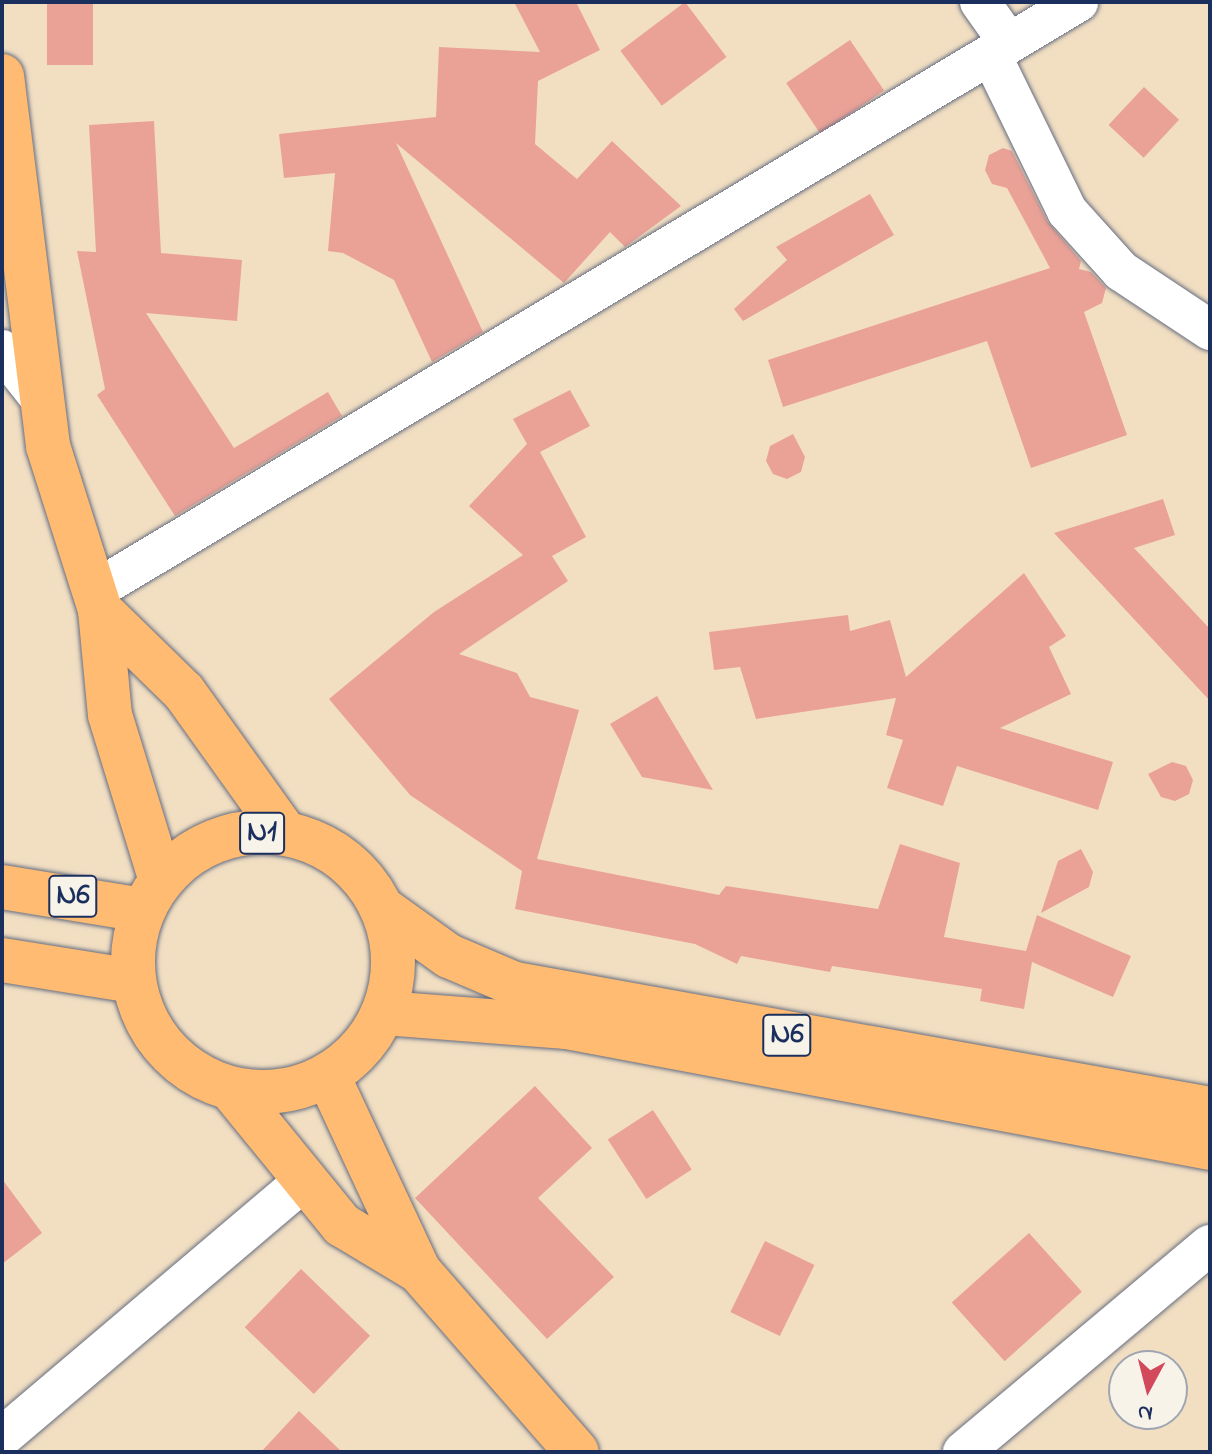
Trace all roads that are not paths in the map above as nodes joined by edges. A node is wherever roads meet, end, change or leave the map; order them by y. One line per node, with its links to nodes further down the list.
1 (980, 2): 3 (street)
2 (1078, 2): 3 (street)
3 (1000, 49): 5 (street); 8 (street)
4 (2, 76): 7 (highway, N1)
5 (1210, 330)
6 (2, 350): 7 (street)
7 (40, 398): 8 (highway, N1)
8 (97, 601): 9 (highway, N1); 11 (highway, N1)
9 (285, 833): 11 (highway, N1); 12 (highway, N1)
10 (2, 887): 11 (highway, N6)
11 (152, 895): 14 (highway, N1)
12 (383, 909): 15 (highway, N1); 18 (highway, N6)
13 (2, 960): 14 (highway, N6)
14 (133, 981): 17 (highway, N1)
15 (384, 1013): 16 (highway, N1); 19 (highway, N6)
16 (328, 1076): 17 (highway, N1); 22 (highway, N1)
17 (231, 1089): 20 (highway, N1)
18 (1210, 1109)
19 (1210, 1148)
20 (303, 1182): 22 (highway, N1); 23 (street)
21 (1210, 1245): 25 (street)
22 (419, 1271): 24 (highway, N1)
23 (2, 1437)
24 (577, 1452)
25 (963, 1452)

